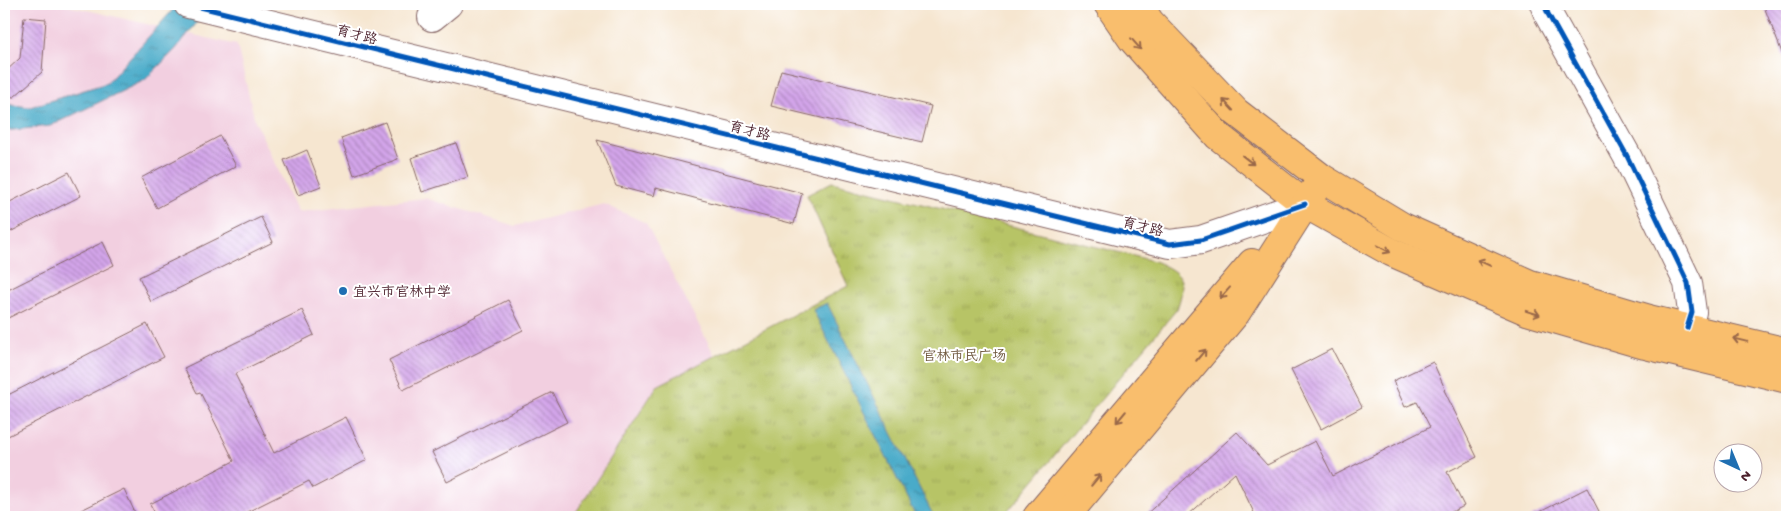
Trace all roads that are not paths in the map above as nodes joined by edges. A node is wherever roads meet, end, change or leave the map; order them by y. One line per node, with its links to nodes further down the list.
1 (188, 4): 6 (street, 育才路)
2 (1108, 4): 6 (main road, one-way to 6)
3 (1138, 4): 5 (main road, one-way to 3)
4 (1544, 4): 7 (street)
5 (1322, 178): 6 (main road); 7 (main road, one-way to 5)
6 (1305, 204): 9 (main road, one-way to 9); 10 (main road, one-way to 10); 11 (main road, one-way to 6)
7 (1688, 328): 8 (main road, one-way to 7)
8 (1787, 352)
9 (1787, 379)
10 (1037, 517)
11 (1065, 517)

